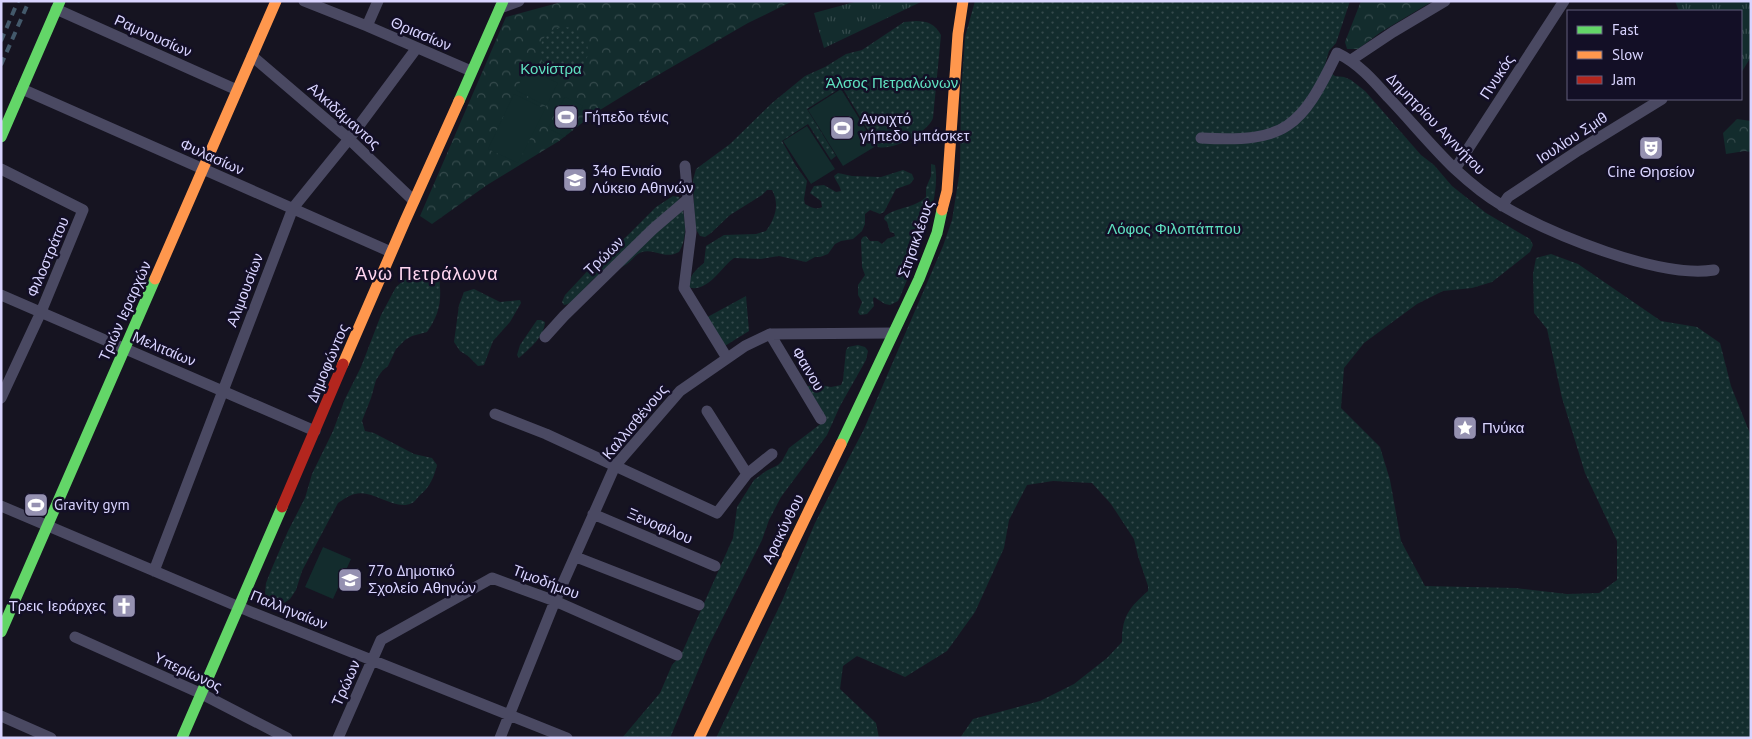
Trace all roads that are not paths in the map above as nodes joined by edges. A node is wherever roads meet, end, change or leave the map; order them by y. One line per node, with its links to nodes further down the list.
1 (276, 1): 12 (street, Τριών Ιεραρχών)
2 (304, 1): 10 (street, Θριασίων)
3 (378, 1): 10 (street)
4 (519, 1): 9 (street)
5 (963, 1): 33 (street, Στησικλέους)
6 (1445, 1): 13 (street)
7 (1564, 1): 24 (street, Πνυκός)
8 (58, 5): 15 (street); 16 (street, Ραμνουσίων)
9 (501, 5): 14 (street, Δημοφώντος)
10 (367, 26): 11 (street, Θριασίων)
11 (416, 49): 14 (street, Θριασίων); 20 (street, Αλιμουσίων)
12 (252, 56): 16 (street, Τριών Ιεραρχών); 20 (street, Αλκιδάμαντος)
13 (1351, 60): 19 (street, Δημητρίου Αιγινήτου); 24 (street, Δημητρίου Αιγινήτου)
14 (471, 71): 26 (street, Δημοφώντος)
15 (22, 88): 18 (street); 23 (street, Φυλασίων)
16 (238, 90): 23 (street, Τριών Ιεραρχών)
17 (1660, 100): 27 (street, Ιουλίου Σμιθ)
18 (1, 137)
19 (1201, 138)
20 (349, 139): 26 (street, Αλκιδάμαντος); 28 (street, Αλιμουσίων)
21 (685, 166): 25 (street)
22 (1, 169): 32 (street, Φιλοστράτου)
23 (203, 169): 28 (street, Φυλασίων); 36 (street, Τριών Ιεραρχών)
24 (1455, 169): 27 (street, Δημητρίου Αιγινήτου)
25 (688, 199): 35 (street, Τρώων); 37 (street)
26 (414, 201): 29 (street, Δημοφώντος)
27 (1502, 206): 30 (street, Δημητρίου Αιγινήτου)
28 (293, 208): 29 (street, Φυλασίων); 38 (street, Αλιμουσίων)
29 (391, 252): 43 (street, Δημοφώντος)
30 (1714, 270)
31 (1, 295): 32 (street, Μελιταίων)
32 (41, 312): 36 (street, Μελιταίων); 39 (street, Φιλοστράτου)
33 (893, 333): 34 (street, Καλλισθένους); 70 (street, Αρακύνθου)
34 (770, 334): 37 (street, Καλλισθένους); 42 (street, Φαινου)
35 (545, 337)
36 (125, 349): 38 (street, Μελιταίων); 49 (street, Τριών Ιεραρχών)
37 (727, 358): 45 (street, Καλλισθένους)
38 (222, 390): 43 (street, Μελιταίων); 52 (street, Αλιμουσίων)
39 (1, 398)
40 (707, 411): 46 (street)
41 (494, 414): 45 (street)
42 (821, 419)
43 (315, 430): 55 (street, Δημοφώντος)
44 (772, 454): 46 (street)
45 (615, 466): 46 (street); 48 (street, Καλλισθένους)
46 (748, 474)
47 (1, 506): 49 (street, Παλληναίων)
48 (593, 514): 50 (street, Καλλισθένους); 51 (street, Ξενοφίλου)
49 (48, 526): 52 (street, Παλληναίων); 56 (street, Τριών Ιεραρχών)
50 (576, 557): 53 (street, Καλλισθένους); 54 (street)
51 (716, 566)
52 (154, 570): 55 (street, Παλληναίων)
53 (555, 601): 58 (street, Τιμοδήμου); 59 (street, Τιμοδήμου); 62 (street, Καλλισθένους)
54 (699, 606)
55 (241, 607): 60 (street, Παλληναίων); 61 (street, Δημοφώντος)
56 (1, 632)
57 (75, 637): 61 (street, Υπερίωνος)
58 (381, 640): 60 (street, Τρώων)
59 (677, 654)
60 (372, 660): 62 (street, Παλληναίων); 67 (street, Τρώων)
61 (202, 694): 65 (street, Δημοφώντος); 66 (street, Υπερίωνος)
62 (510, 715): 68 (street, Καλλισθένους); 69 (street, Παλληναίων)
63 (1, 716): 64 (street)
64 (51, 738)
65 (182, 738)
66 (287, 738)
67 (338, 738)
68 (500, 738)
69 (567, 738)
70 (699, 738)

